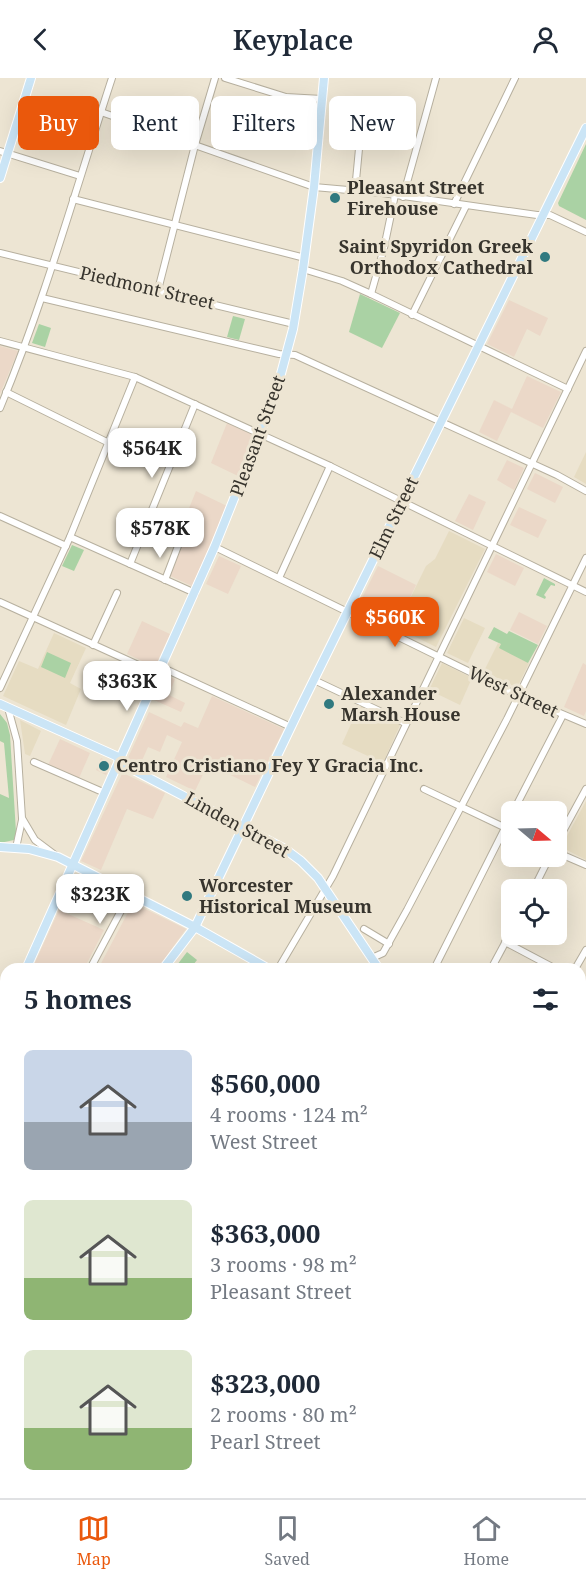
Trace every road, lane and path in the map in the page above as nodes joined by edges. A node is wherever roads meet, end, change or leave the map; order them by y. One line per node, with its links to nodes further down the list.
1 (31, 78): 16 (main road)
2 (112, 78): 9 (street)
3 (215, 78): 12 (street)
4 (225, 78): 8 (street)
5 (324, 78): 8 (main road, Pleasant Street)
6 (434, 78): 21 (street)
7 (515, 78): 23 (street)
8 (322, 99): 19 (main road, Pleasant Street)
9 (101, 112): 10 (street); 17 (street)
10 (111, 116)
11 (586, 128): 25 (main road, Elm Street)
12 (199, 132)
13 (199, 146): 19 (street)
14 (194, 150): 26 (street)
15 (359, 150): 20 (street)
16 (4, 152): 17 (street); 18 (main road)
17 (80, 176): 22 (street)
18 (0, 178)
19 (314, 186): 20 (street); 29 (main road, Pleasant Street)
20 (355, 191): 21 (street)
21 (399, 196): 23 (street); 33 (street)
22 (73, 199): 26 (street); 30 (street)
23 (454, 204): 24 (street)
24 (466, 206): 25 (street); 35 (street)
25 (543, 215): 27 (street); 38 (main road, Elm Street)
26 (175, 225): 29 (street); 32 (street)
27 (586, 231)
28 (0, 253): 30 (street, Piedmont Street)
29 (305, 258): 31 (main road, Pleasant Street)
30 (52, 266): 32 (street, Piedmont Street); 34 (street)
31 (303, 269): 33 (street); 36 (main road, Pleasant Street)
32 (158, 290): 36 (street, Piedmont Street)
33 (371, 294): 35 (street)
34 (42, 298): 39 (street); 41 (street)
35 (412, 315): 38 (street)
36 (294, 324): 41 (main road, Pleasant Street)
37 (0, 341): 39 (street)
38 (478, 346): 43 (street); 47 (main road, Elm Street)
39 (25, 347): 42 (street); 44 (street)
40 (586, 351): 43 (street)
41 (286, 355): 47 (street); 48 (main road, Pleasant Street)
42 (135, 377): 45 (street); 49 (street)
43 (568, 389): 50 (street)
44 (6, 392): 46 (street); 49 (street)
45 (195, 404): 48 (street); 61 (street)
46 (0, 408)
47 (441, 422): 50 (street); 53 (main road, Elm Street)
48 (261, 433): 51 (street); 59 (main road, Pleasant Street)
49 (109, 443): 55 (street)
50 (531, 463): 52 (street); 58 (street)
51 (330, 466): 53 (street); 62 (street)
52 (586, 491)
53 (402, 502): 58 (street); 69 (main road, Elm Street)
54 (0, 516): 56 (street)
55 (70, 537): 56 (street); 61 (street)
56 (66, 546): 70 (street)
57 (177, 546): 63 (street)
58 (492, 546): 64 (street); 72 (street)
59 (215, 547): 62 (street, West Street); 67 (main road, Pleasant Street)
60 (586, 558): 64 (street)
61 (130, 564): 63 (street)
62 (279, 578): 69 (street, West Street)
63 (165, 580): 67 (street)
64 (573, 586): 65 (street); 76 (street)
65 (586, 592)
66 (117, 593): 71 (street)
67 (195, 593): 73 (main road, Pleasant Street)
68 (0, 602): 70 (street)
69 (348, 612): 72 (street, West Street); 74 (main road, Elm Street)
70 (33, 618): 71 (street); 75 (street)
71 (93, 645): 73 (street)
72 (438, 656): 76 (street, West Street); 79 (street)
73 (160, 670): 81 (street); 82 (main road, Pleasant Street)
74 (314, 680): 79 (street); 81 (main road, Elm Street)
75 (0, 688)
76 (519, 696): 78 (street, West Street); 88 (street)
77 (4, 706): 82 (main road, Linden Street); 89 (street)
78 (563, 715): 80 (street, West Street); 87 (street)
79 (405, 723): 100 (street)
80 (586, 724)
81 (291, 727): 91 (main road, Elm Street)
82 (120, 760): 86 (main road, Pleasant Street); 91 (main road, Linden Street)
83 (34, 762): 86 (street)
84 (424, 789): 88 (street)
85 (586, 789): 90 (street)
86 (105, 793): 98 (main road, Pleasant Street)
87 (518, 801)
88 (461, 807): 92 (street); 104 (street)
89 (22, 818): 95 (street); 96 (street)
90 (567, 824)
91 (244, 826): 100 (main road, Linden Street); 102 (main road, Elm Street)
92 (501, 826)
93 (501, 842): 115 (street)
94 (0, 847): 95 (main road)
95 (16, 848): 96 (main road)
96 (58, 857): 98 (main road)
97 (567, 857): 99 (street)
98 (72, 864): 101 (main road); 109 (main road, Pleasant Street)
99 (586, 865)
100 (325, 889): 108 (main road, Linden Street); 113 (street)
101 (131, 892): 102 (main road); 110 (street)
102 (195, 927): 111 (main road, Elm Street); 112 (main road)
103 (364, 929): 104 (street)
104 (389, 944): 108 (street)
105 (503, 945): 116 (street)
106 (511, 945): 117 (street)
107 (586, 950): 118 (street)
108 (372, 958): 114 (main road, Linden Street)
109 (29, 963)
110 (93, 963)
111 (168, 963)
112 (258, 963)
113 (282, 963)
114 (375, 963)
115 (437, 963)
116 (494, 963)
117 (545, 963)
118 (578, 963)

